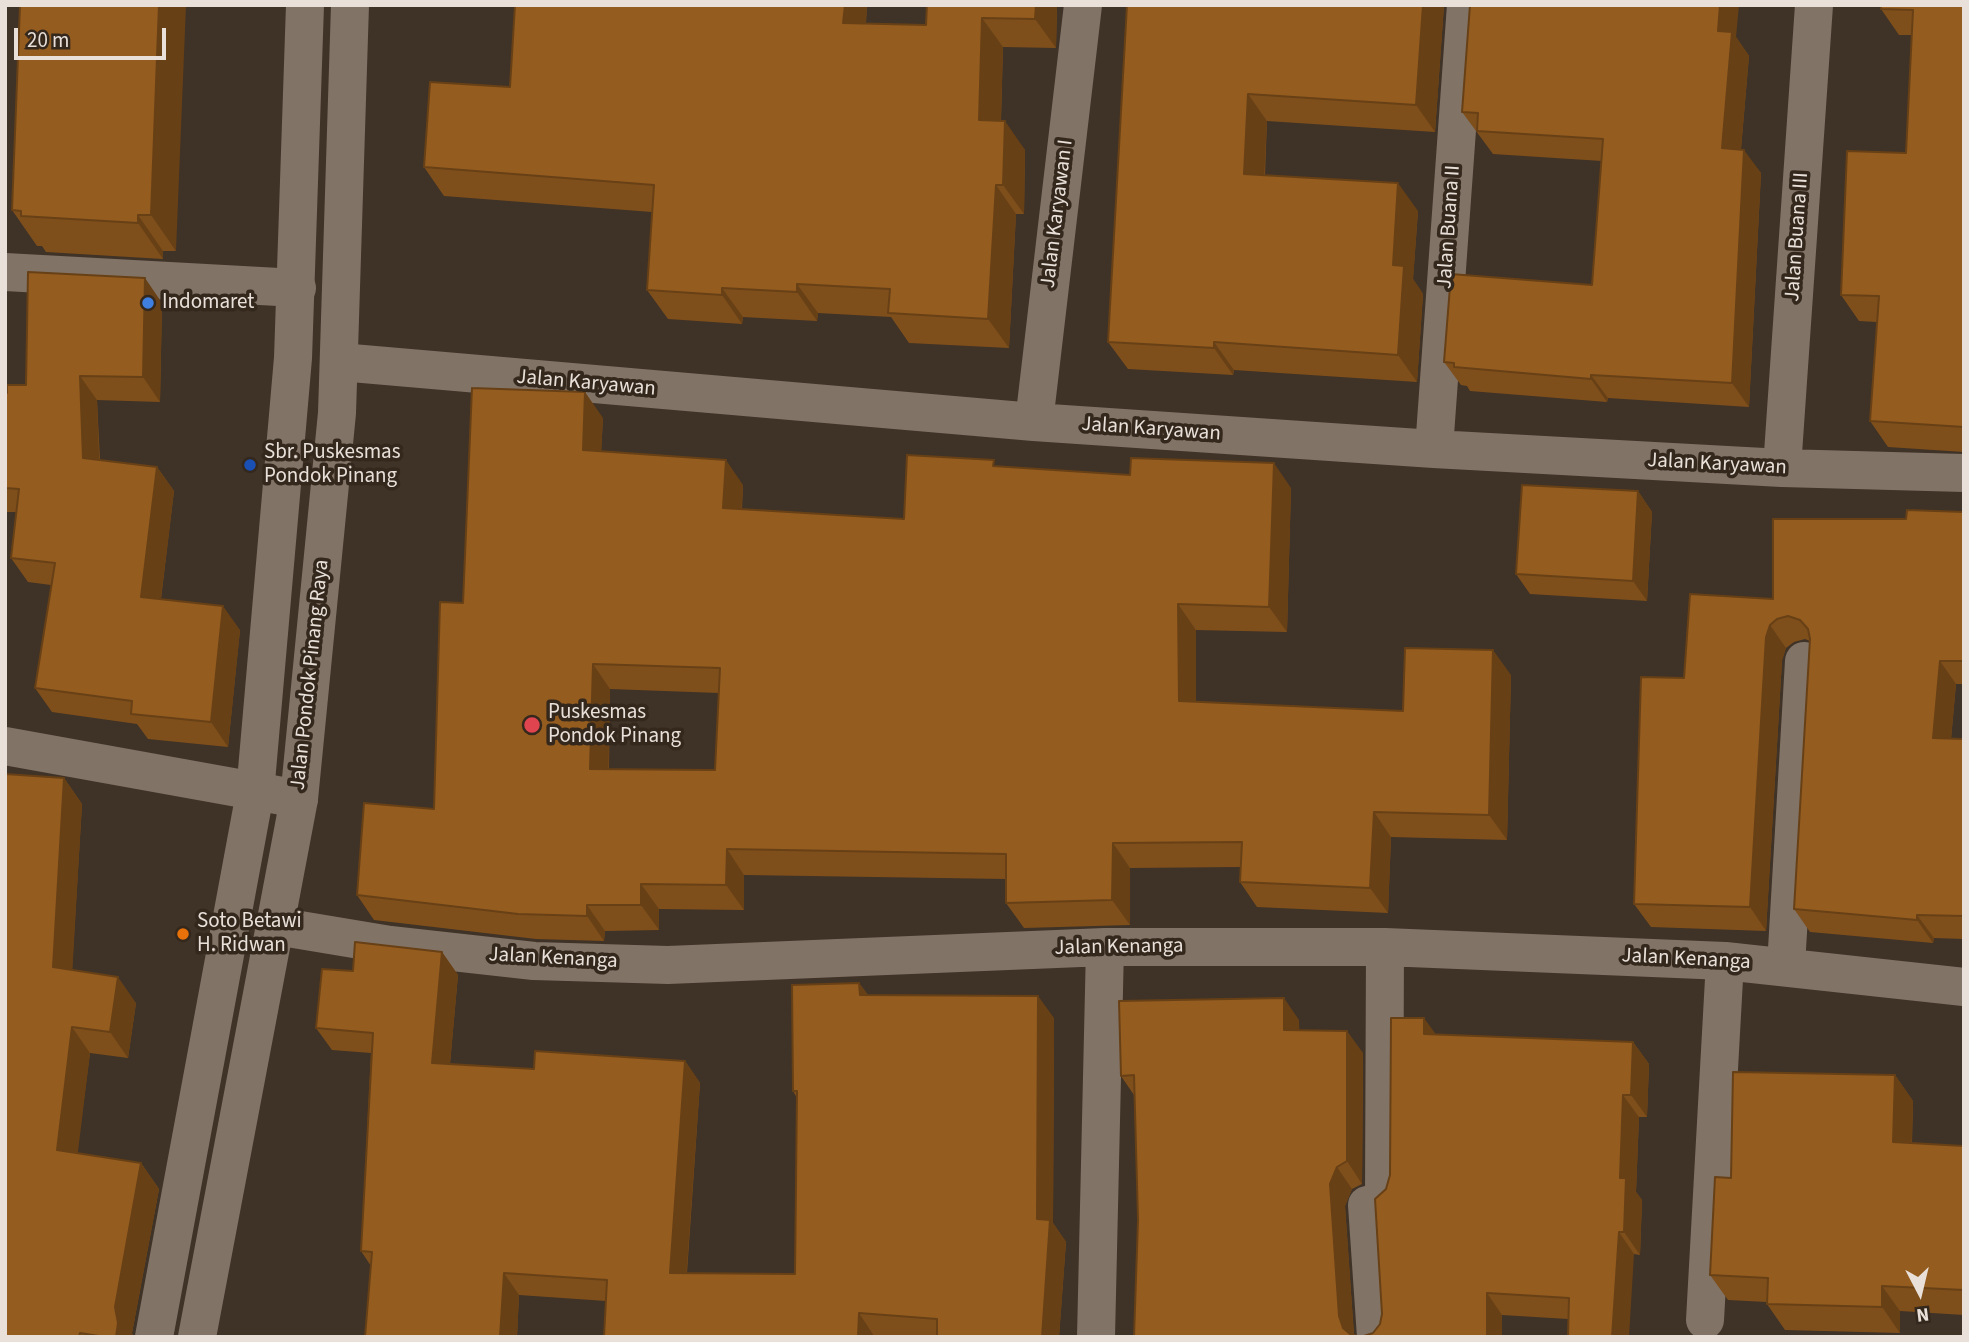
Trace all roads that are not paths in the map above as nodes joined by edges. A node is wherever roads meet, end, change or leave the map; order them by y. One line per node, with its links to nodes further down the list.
1 (305, 5): 7 (street, Jalan Pondok Pinang Raya)
2 (350, 5): 9 (street, Jalan Pondok Pinang Raya)
3 (1083, 5): 10 (street, Jalan Karyawan I)
4 (1466, 5): 11 (street, Jalan Buana II)
5 (1814, 5): 12 (street, Jalan Buana III)
6 (5, 272): 7 (street)
7 (297, 288): 8 (street, Jalan Pondok Pinang Raya)
8 (293, 358): 9 (street, Jalan Karyawan); 16 (street, Jalan Pondok Pinang Raya)
9 (340, 362): 10 (street, Jalan Karyawan); 17 (street, Jalan Pondok Pinang Raya)
10 (1034, 422): 11 (street, Jalan Karyawan)
11 (1434, 449): 12 (street, Jalan Karyawan)
12 (1783, 468): 13 (street, Jalan Karyawan)
13 (1964, 473)
14 (1804, 661): 23 (street)
15 (5, 746): 16 (street)
16 (255, 793): 17 (street); 18 (street, Jalan Pondok Pinang Raya)
17 (299, 799): 19 (street, Jalan Pondok Pinang Raya)
18 (234, 919): 19 (street, Jalan Kenanga); 26 (street, Jalan Pondok Pinang Raya)
19 (276, 926): 20 (street, Jalan Kenanga); 27 (street, Jalan Pondok Pinang Raya)
20 (1105, 947): 21 (street, Jalan Kenanga); 28 (street)
21 (1385, 947): 22 (street, Jalan Kenanga); 29 (street)
22 (1725, 961): 23 (street, Jalan Kenanga); 25 (street)
23 (1786, 966): 24 (street, Jalan Kenanga)
24 (1964, 987)
25 (1705, 1320)
26 (154, 1337)
27 (197, 1337)
28 (1096, 1337)
29 (1376, 1337)

